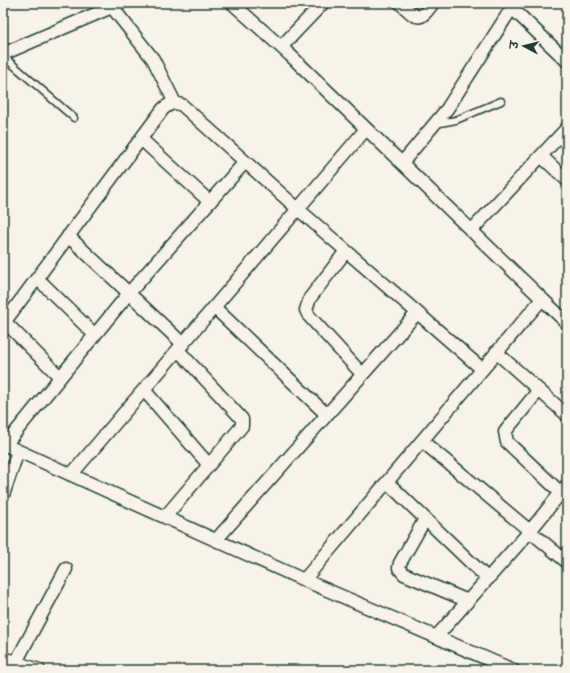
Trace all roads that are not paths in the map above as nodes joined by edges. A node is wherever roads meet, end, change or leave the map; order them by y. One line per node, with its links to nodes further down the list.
1 (232, 3): 7 (street)
2 (323, 3): 7 (street)
3 (400, 3): 4 (street)
4 (433, 3)
5 (113, 4): 8 (street); 11 (street)
6 (514, 6): 9 (street); 13 (street)
7 (281, 47): 15 (street)
8 (3, 55): 12 (lane)
9 (567, 62)
10 (501, 102): 13 (lane)
11 (175, 103): 16 (street); 18 (street)
12 (74, 118)
13 (434, 125): 19 (street)
14 (567, 128): 17 (street)
15 (366, 129): 19 (street); 22 (street)
16 (141, 139): 21 (street); 24 (street)
17 (541, 156): 20 (street); 23 (street)
18 (246, 162): 21 (street); 22 (street)
19 (402, 163): 23 (street)
20 (567, 180)
21 (210, 202): 27 (street)
22 (298, 209): 25 (street); 29 (street)
23 (471, 231): 28 (street)
24 (68, 236): 26 (street); 27 (street)
25 (346, 251): 30 (street); 37 (street)
26 (37, 278): 31 (street); 33 (street)
27 (129, 293): 33 (street); 34 (street)
28 (542, 299): 32 (street); 35 (street)
29 (214, 307): 34 (street); 41 (street)
30 (417, 313): 36 (street); 37 (street)
31 (4, 323): 38 (street)
32 (567, 323)
33 (95, 335): 38 (street)
34 (180, 347): 39 (street); 46 (street)
35 (496, 352): 36 (street); 40 (street)
36 (482, 370): 43 (street)
37 (362, 374): 41 (street)
38 (60, 377): 44 (street)
39 (144, 390): 46 (street); 47 (street)
40 (539, 390): 42 (street); 49 (street)
41 (326, 414): 54 (street)
42 (567, 415)
43 (422, 441): 48 (street); 53 (street)
44 (4, 445): 45 (street)
45 (18, 451): 47 (street); 50 (street)
46 (209, 465): 51 (street)
47 (71, 475): 51 (street)
48 (387, 482): 52 (street); 58 (street)
49 (564, 489): 53 (street)
50 (3, 495)
51 (165, 517): 54 (street)
52 (425, 519): 57 (street); 59 (street)
53 (530, 531): 55 (street); 57 (street)
54 (216, 540): 58 (street)
55 (566, 559)
56 (66, 568): 62 (street)
57 (488, 578): 59 (street)
58 (304, 580): 60 (street)
59 (468, 601): 60 (street)
60 (436, 637): 64 (street)
61 (3, 658): 62 (street)
62 (16, 662): 63 (street)
63 (39, 670)
64 (513, 670)

